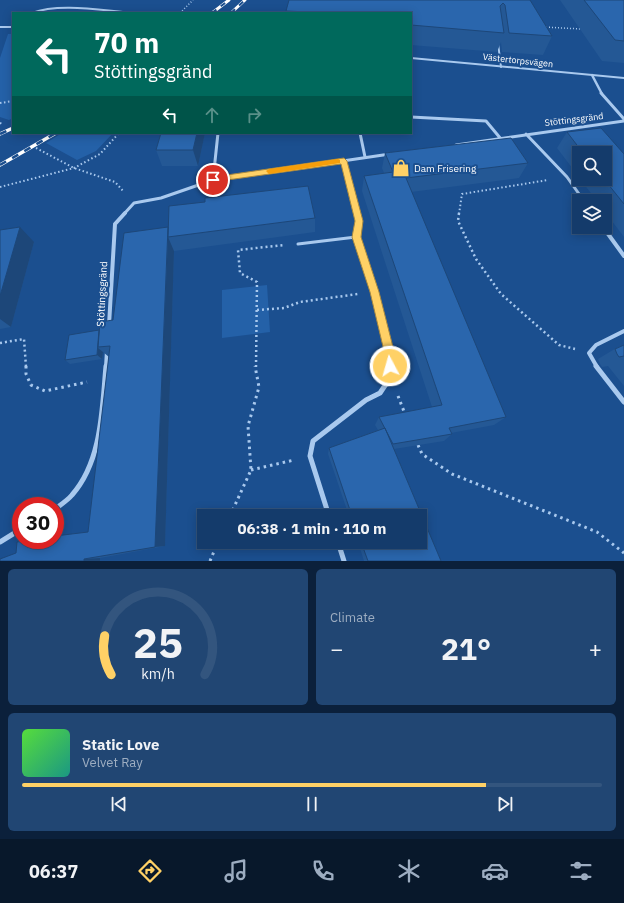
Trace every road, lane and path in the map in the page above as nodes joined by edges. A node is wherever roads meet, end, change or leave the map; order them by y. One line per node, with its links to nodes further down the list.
1 (193, 0): 4 (path)
2 (34, 12): 3 (lane)
3 (115, 12)
4 (181, 12)
5 (536, 26): 8 (path)
6 (0, 27): 7 (street)
7 (12, 27)
8 (584, 29)
9 (498, 38): 11 (lane)
10 (412, 58): 11 (street, Västertorpsvägen)
11 (501, 67): 12 (street, Västertorpsvägen)
12 (592, 75): 13 (street, Västertorpsvägen); 17 (street)
13 (624, 78)
14 (12, 100): 15 (path)
15 (0, 102)
16 (412, 117): 22 (street)
17 (624, 120): 21 (street, Stöttingsgränd)
18 (118, 134): 28 (path)
19 (218, 134): 30 (street)
20 (360, 134): 26 (street)
21 (526, 134): 22 (street, Stöttingsgränd); 29 (street)
22 (501, 139): 23 (street, Stöttingsgränd)
23 (448, 146)
24 (36, 148): 28 (path)
25 (395, 153): 26 (street)
26 (365, 157): 27 (street)
27 (344, 161): 30 (street); 35 (street)
28 (74, 168): 31 (path); 33 (path)
29 (566, 177): 32 (street); 44 (path)
30 (213, 180): 33 (street)
31 (0, 187)
32 (579, 194)
33 (134, 202): 40 (street, Stöttingsgränd)
34 (608, 234): 37 (street)
35 (356, 237): 36 (lane); 38 (street)
36 (298, 244): 39 (path)
37 (624, 256)
38 (375, 292): 39 (path); 48 (street)
39 (256, 310): 49 (path)
40 (109, 331)
41 (624, 331): 44 (street)
42 (0, 342): 45 (path)
43 (108, 345): 45 (street)
44 (589, 353): 46 (street)
45 (104, 379): 50 (street)
46 (624, 402)
47 (418, 445): 57 (path)
48 (310, 456): 49 (path); 52 (street)
49 (251, 470): 51 (path)
50 (64, 503)
51 (233, 509)
52 (327, 509)
53 (12, 535): 54 (street)
54 (0, 542)
55 (215, 549): 58 (path)
56 (340, 549): 59 (street)
57 (624, 553)
58 (210, 561)
59 (344, 561)

